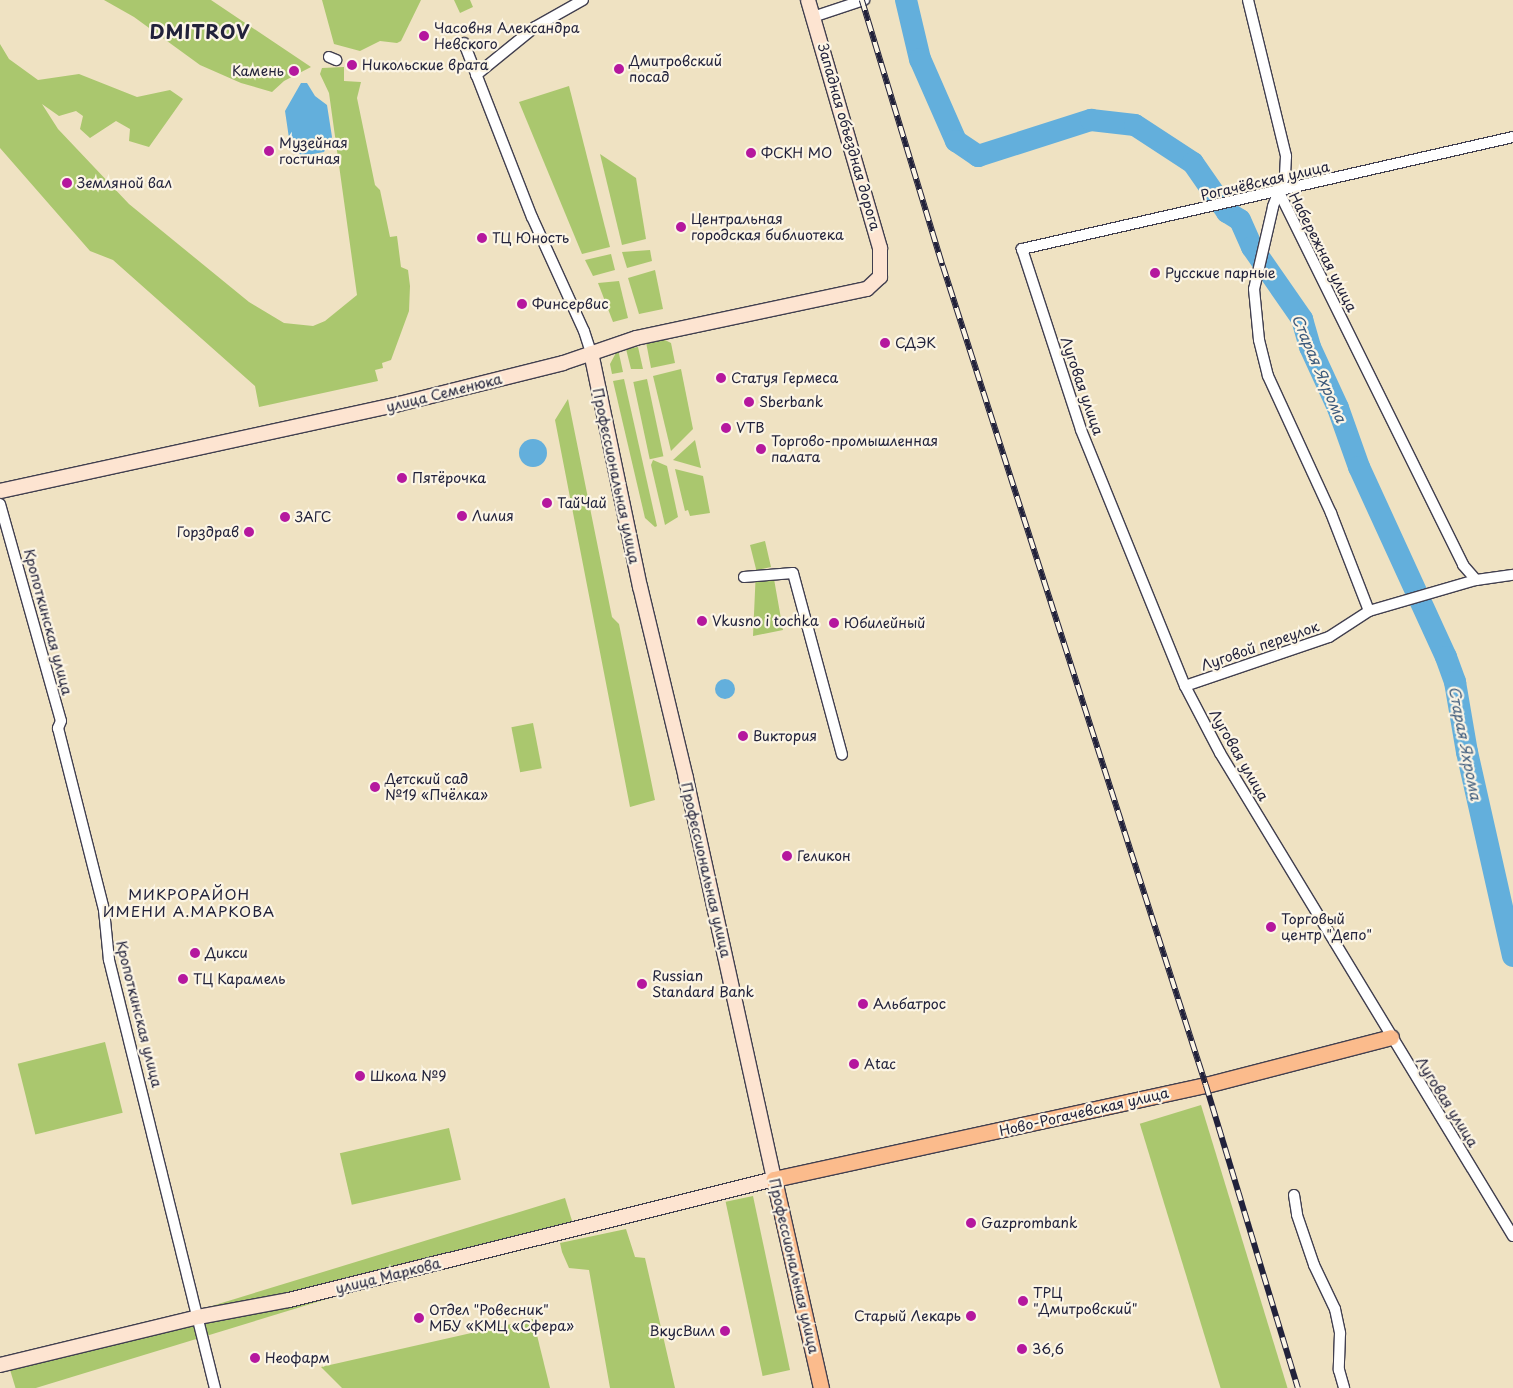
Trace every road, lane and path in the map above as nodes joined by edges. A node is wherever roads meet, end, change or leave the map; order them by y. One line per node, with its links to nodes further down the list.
1 (583, 0): 7 (street)
2 (808, 0): 5 (main road, Западная объездная дорога)
3 (864, 0): 5 (street)
4 (1248, 0): 9 (street)
5 (813, 17): 11 (main road, Западная объездная дорога)
6 (464, 43): 7 (street)
7 (476, 74): 12 (street)
8 (1513, 137): 9 (street, Рогачёвская улица)
9 (1279, 192): 10 (street, Рогачёвская улица); 17 (street, Набережная улица); 18 (street, Набережная улица)
10 (1022, 249): 19 (street, Луговая улица)
11 (880, 277): 12 (main road, улица Семенюка)
12 (591, 353): 13 (main road, улица Семенюка); 22 (main road, Профессиональная улица)
13 (0, 491)
14 (0, 504): 25 (street, Кропоткинская улица)
15 (1513, 575): 17 (street, Луговой переулок)
16 (744, 577): 20 (street)
17 (1476, 580): 18 (street, Луговой переулок)
18 (1369, 611): 19 (street, Луговой переулок)
19 (1185, 686): 21 (street, Луговая улица)
20 (842, 754)
21 (1391, 1037): 22 (main road, Ново-Рогачевская улица); 24 (street, Луговая улица)
22 (774, 1178): 25 (main road, улица Маркова); 28 (main road, Профессиональная улица)
23 (1294, 1195): 29 (street)
24 (1513, 1236)
25 (198, 1317): 26 (main road, улица Маркова); 27 (street, Кропоткинская улица)
26 (0, 1365)
27 (215, 1388)
28 (822, 1388)
29 (1344, 1388)

